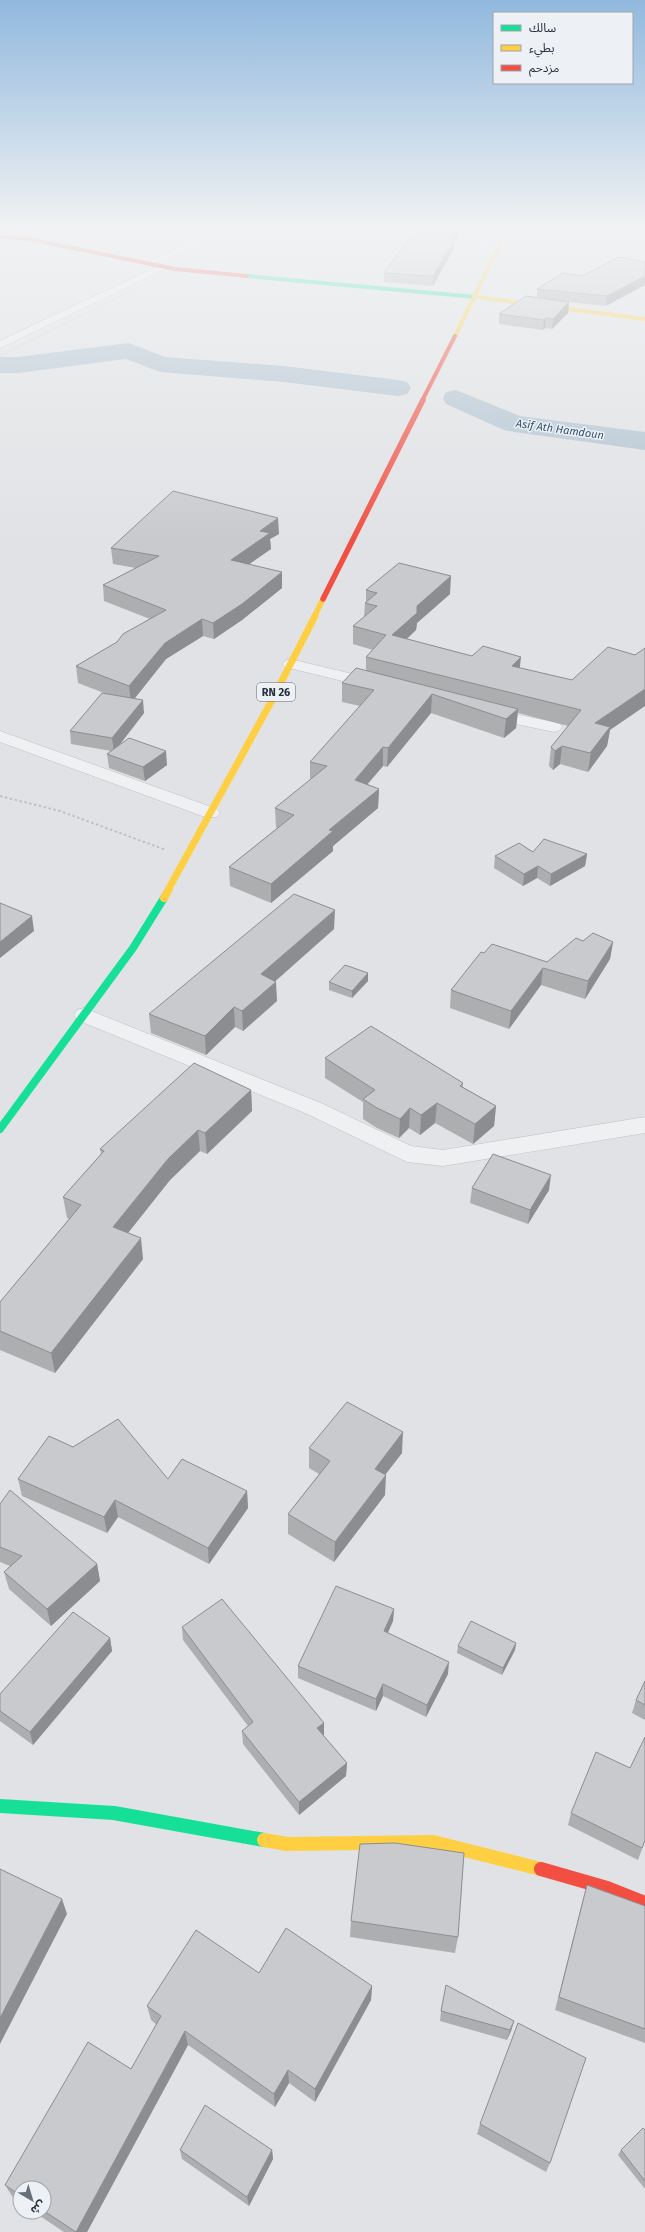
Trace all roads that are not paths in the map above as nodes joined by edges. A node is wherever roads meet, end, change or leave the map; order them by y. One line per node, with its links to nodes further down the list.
1 (23, 334): 3 (street)
2 (456, 334): 4 (main road, RN 26)
3 (0, 345)
4 (290, 664): 5 (street); 9 (main road, RN 26)
5 (387, 687)
6 (471, 709): 7 (street)
7 (554, 727)
8 (0, 736): 9 (street)
9 (211, 813): 10 (main road, RN 26)
10 (84, 1015): 11 (street); 12 (main road, RN 26)
11 (645, 1125)
12 (0, 1129)
13 (0, 1806): 14 (main road)
14 (645, 1903)

